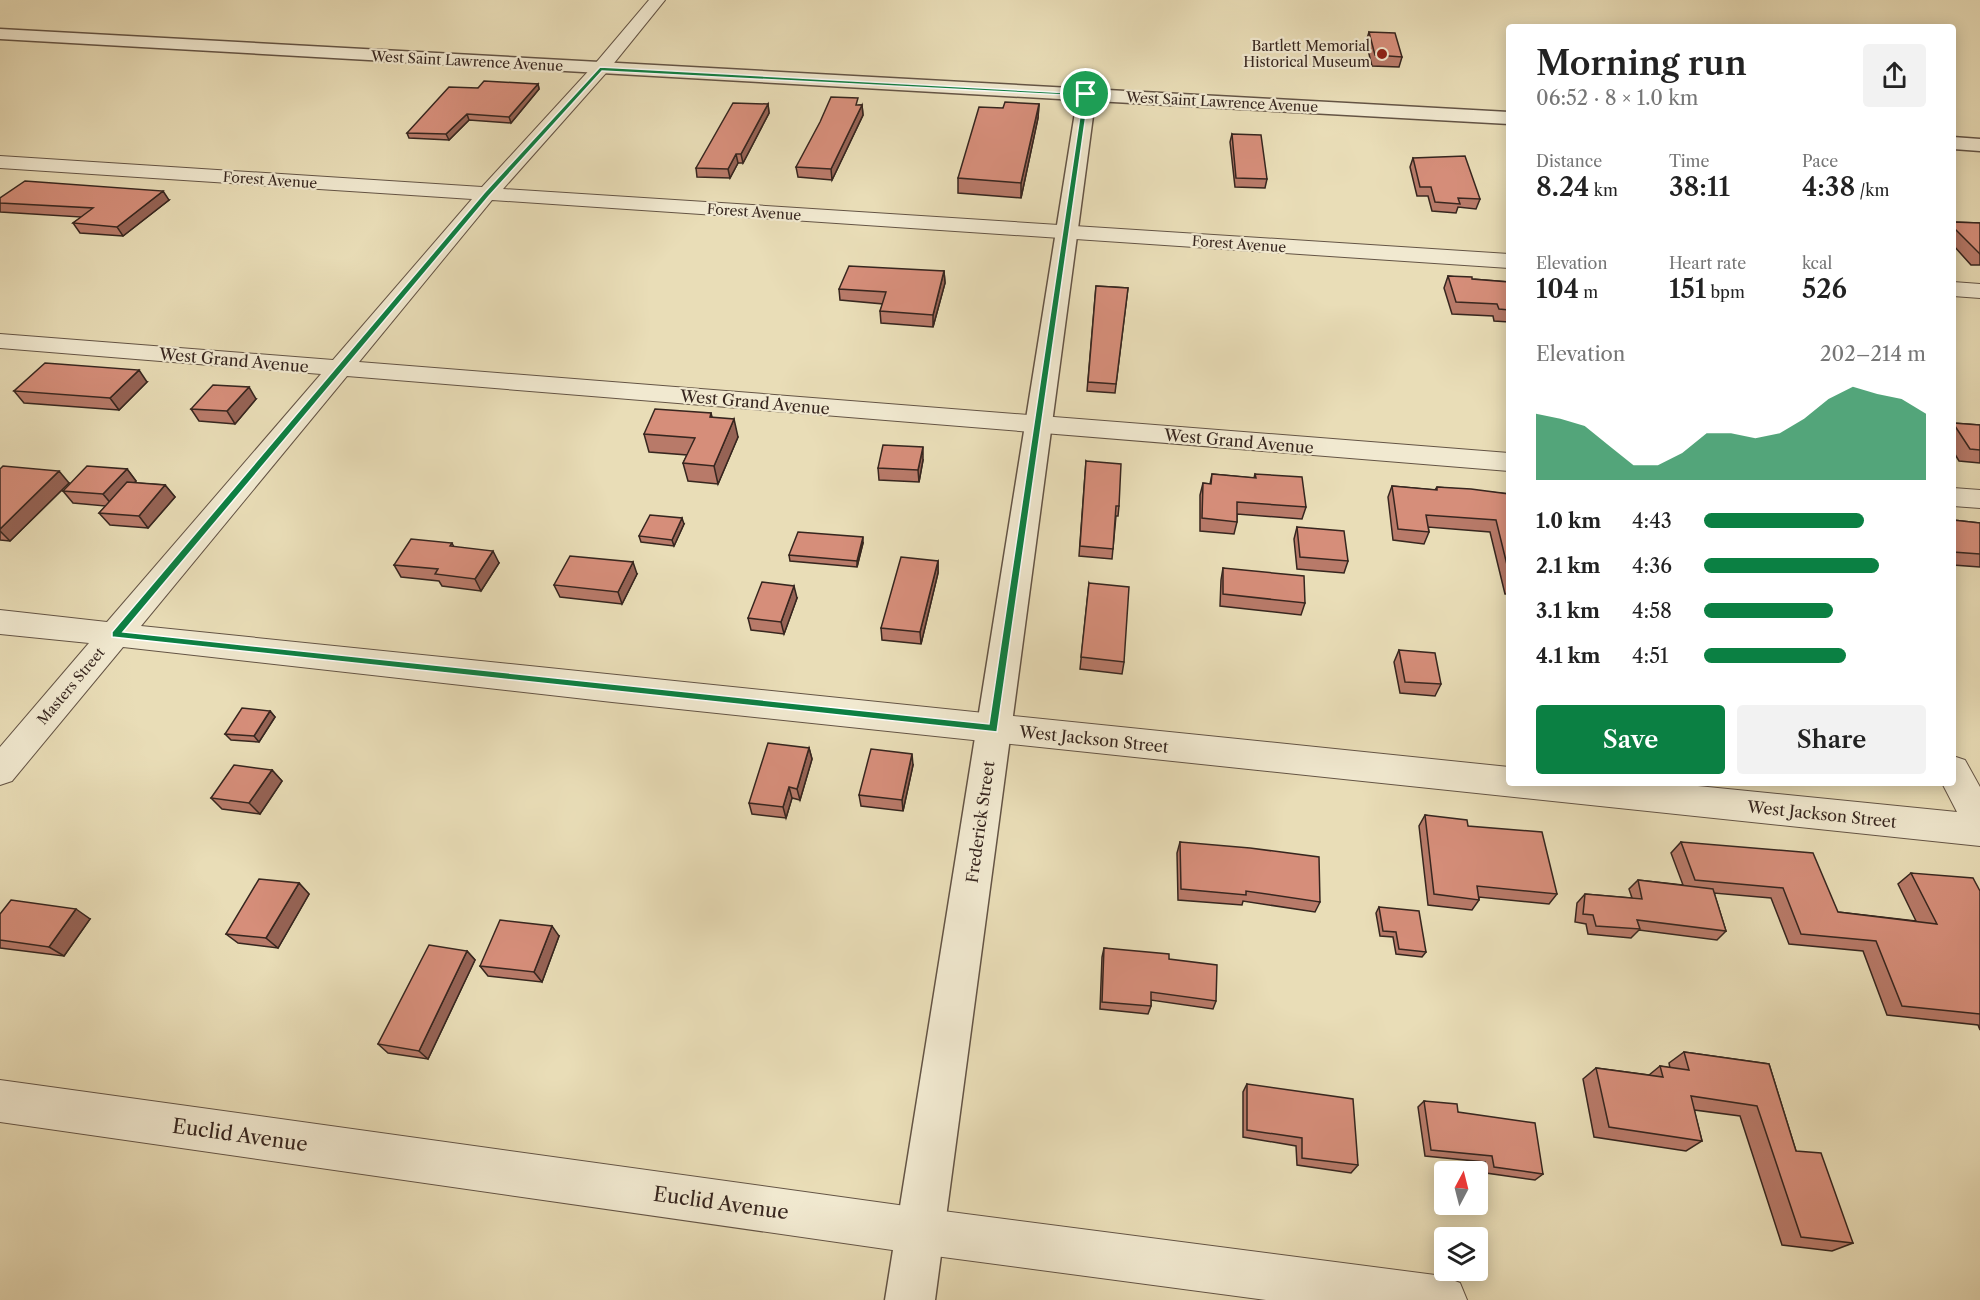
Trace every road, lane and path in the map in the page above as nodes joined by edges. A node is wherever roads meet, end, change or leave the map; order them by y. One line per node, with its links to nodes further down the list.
1 (657, 0): 3 (street, Masters Street)
2 (0, 34): 3 (street, West Saint Lawrence Avenue)
3 (600, 69): 4 (street, West Saint Lawrence Avenue); 9 (street, Masters Street)
4 (1086, 94): 5 (street, West Saint Lawrence Avenue); 10 (street, Frederick Street)
5 (1506, 118)
6 (1956, 143): 7 (street)
7 (1980, 145)
8 (0, 162): 9 (street, Forest Avenue)
9 (487, 194): 10 (street, Forest Avenue); 15 (street, Masters Street)
10 (1065, 233): 11 (street, Forest Avenue); 16 (street, Frederick Street)
11 (1506, 261)
12 (1956, 289): 13 (street)
13 (1980, 291)
14 (0, 341): 15 (street, West Grand Avenue)
15 (340, 368): 16 (street, West Grand Avenue); 21 (street, Masters Street)
16 (1038, 424): 17 (street, West Grand Avenue); 22 (street, Frederick Street)
17 (1506, 462)
18 (1956, 497): 19 (street)
19 (1980, 500)
20 (0, 622): 21 (street, West Jackson Street)
21 (115, 634): 22 (street, West Jackson Street); 23 (street, Masters Street)
22 (993, 729): 25 (street, West Jackson Street); 30 (street, Frederick Street)
23 (0, 771)
24 (1956, 776): 27 (street)
25 (1506, 782)
26 (1551, 786): 28 (street, West Jackson Street)
27 (1980, 821)
28 (1980, 830)
29 (0, 1101): 30 (street, Euclid Avenue)
30 (920, 1231): 31 (street, Frederick Street); 32 (street, Euclid Avenue)
31 (910, 1300)
32 (1443, 1300)

